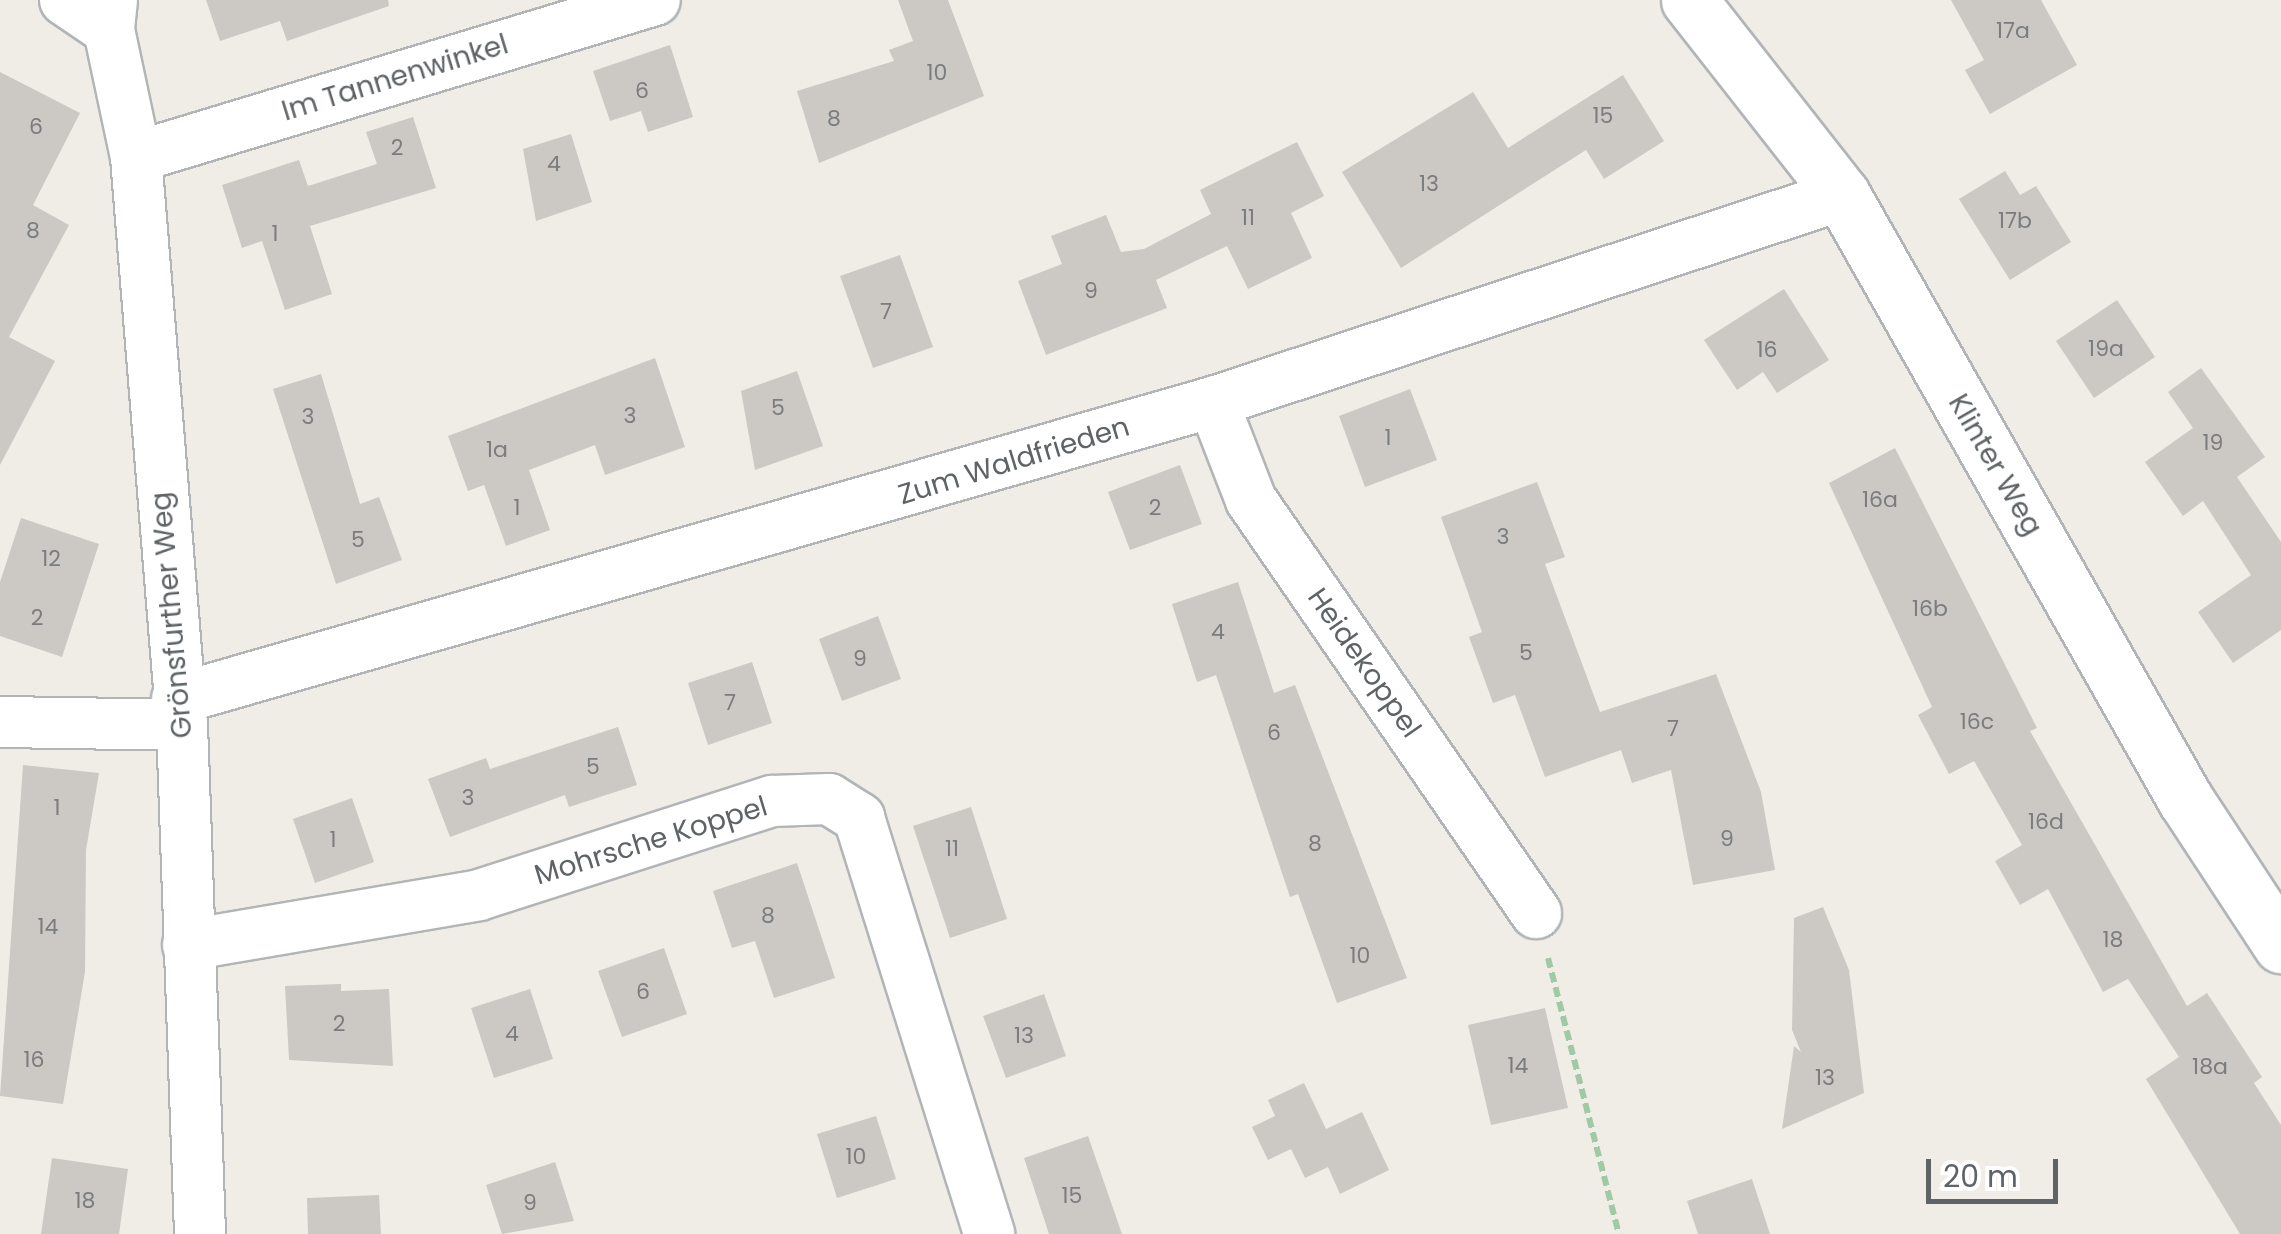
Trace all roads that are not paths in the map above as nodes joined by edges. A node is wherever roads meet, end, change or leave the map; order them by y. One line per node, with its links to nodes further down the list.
1 (66, 0): 4 (street)
2 (655, 0): 5 (street, Im Tannenwinkel)
3 (1689, 0): 6 (street, Klinter Weg)
4 (110, 15): 5 (street, Grönsfurther Weg)
5 (136, 157): 8 (street, Grönsfurther Weg)
6 (1842, 195): 7 (street, Zum Waldfrieden); 11 (street, Klinter Weg)
7 (1214, 402): 8 (street, Zum Waldfrieden); 10 (street, Heidekoppel)
8 (180, 712): 9 (street, Zum Waldfrieden); 12 (street, Grönsfurther Weg)
9 (0, 722)
10 (1536, 914)
11 (2281, 945)
12 (188, 946): 13 (street, Grönsfurther Weg); 14 (street, Mohrsche Koppel)
13 (200, 1234)
14 (989, 1234)

